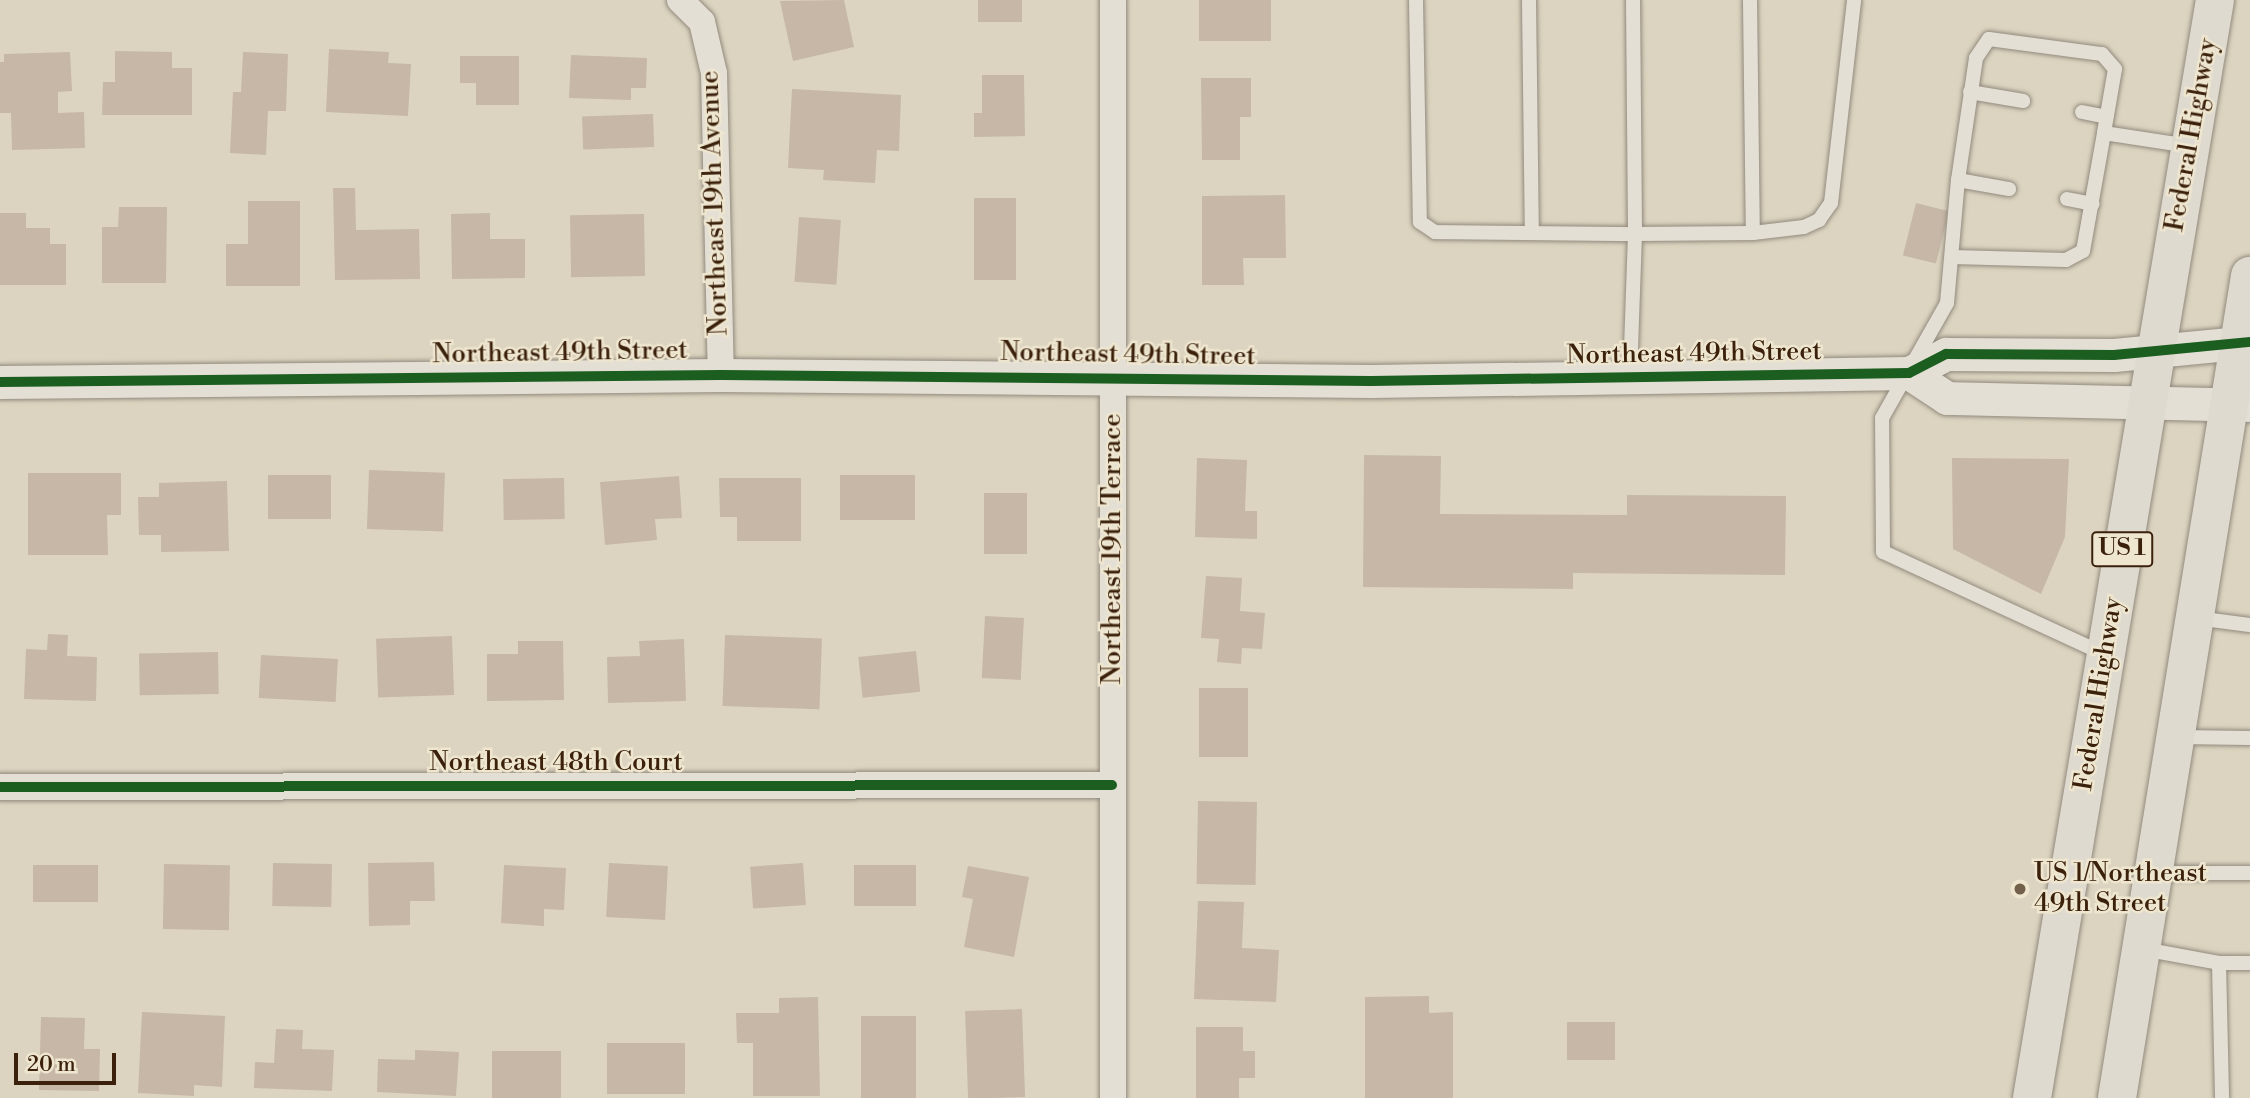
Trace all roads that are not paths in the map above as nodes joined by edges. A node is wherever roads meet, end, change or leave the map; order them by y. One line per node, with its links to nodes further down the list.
1 (680, 0): 27 (street, Northeast 19th Avenue)
2 (1114, 0): 28 (street, Northeast 19th Terrace)
3 (1416, 0): 19 (lane)
4 (1529, 0): 19 (lane)
5 (1633, 0): 21 (lane)
6 (1750, 0): 20 (lane)
7 (1854, 0): 20 (lane)
8 (2215, 0): 14 (main road, Federal Highway / US 1)
9 (1970, 92): 10 (lane); 12 (lane); 15 (lane)
10 (2023, 101)
11 (2082, 112): 12 (lane)
12 (2107, 117): 13 (lane)
13 (2104, 133): 14 (lane); 18 (lane)
14 (2191, 146): 25 (main road, Federal Highway / US 1)
15 (1958, 180): 16 (lane); 22 (lane)
16 (2010, 189)
17 (2067, 199): 18 (lane)
18 (2093, 204): 22 (lane)
19 (1532, 230): 21 (lane)
20 (1753, 233): 21 (lane)
21 (1635, 234): 29 (lane)
22 (1952, 257): 26 (lane)
23 (2250, 276): 24 (main road)
24 (2244, 343): 25 (street, Northeast 49th Street); 32 (main road)
25 (2155, 351): 26 (street, Northeast 49th Street); 31 (main road, Federal Highway / US 1)
26 (1909, 373): 29 (street, Northeast 49th Street); 31 (street); 35 (lane)
27 (721, 374): 28 (street, Northeast 49th Street); 30 (street, Northeast 49th Street)
28 (1114, 377): 29 (street, Northeast 49th Street); 38 (street, Northeast 19th Terrace)
29 (1630, 377)
30 (0, 382)
31 (2146, 406): 32 (street); 35 (main road, Federal Highway / US 1)
32 (2239, 406): 33 (main road)
33 (2195, 618): 34 (lane); 36 (main road)
34 (2250, 625)
35 (2105, 655): 46 (main road, Federal Highway / US 1)
36 (2175, 737): 37 (lane); 40 (main road)
37 (2250, 738)
38 (1112, 785): 39 (street, Northeast 48th Court); 45 (street, Northeast 19th Terrace)
39 (0, 787)
40 (2154, 873): 41 (lane); 42 (main road)
41 (2250, 873)
42 (2141, 949): 43 (lane); 47 (main road)
43 (2219, 963): 44 (lane); 48 (lane)
44 (2250, 963)
45 (1113, 1098)
46 (2032, 1098)
47 (2117, 1098)
48 (2222, 1098)

